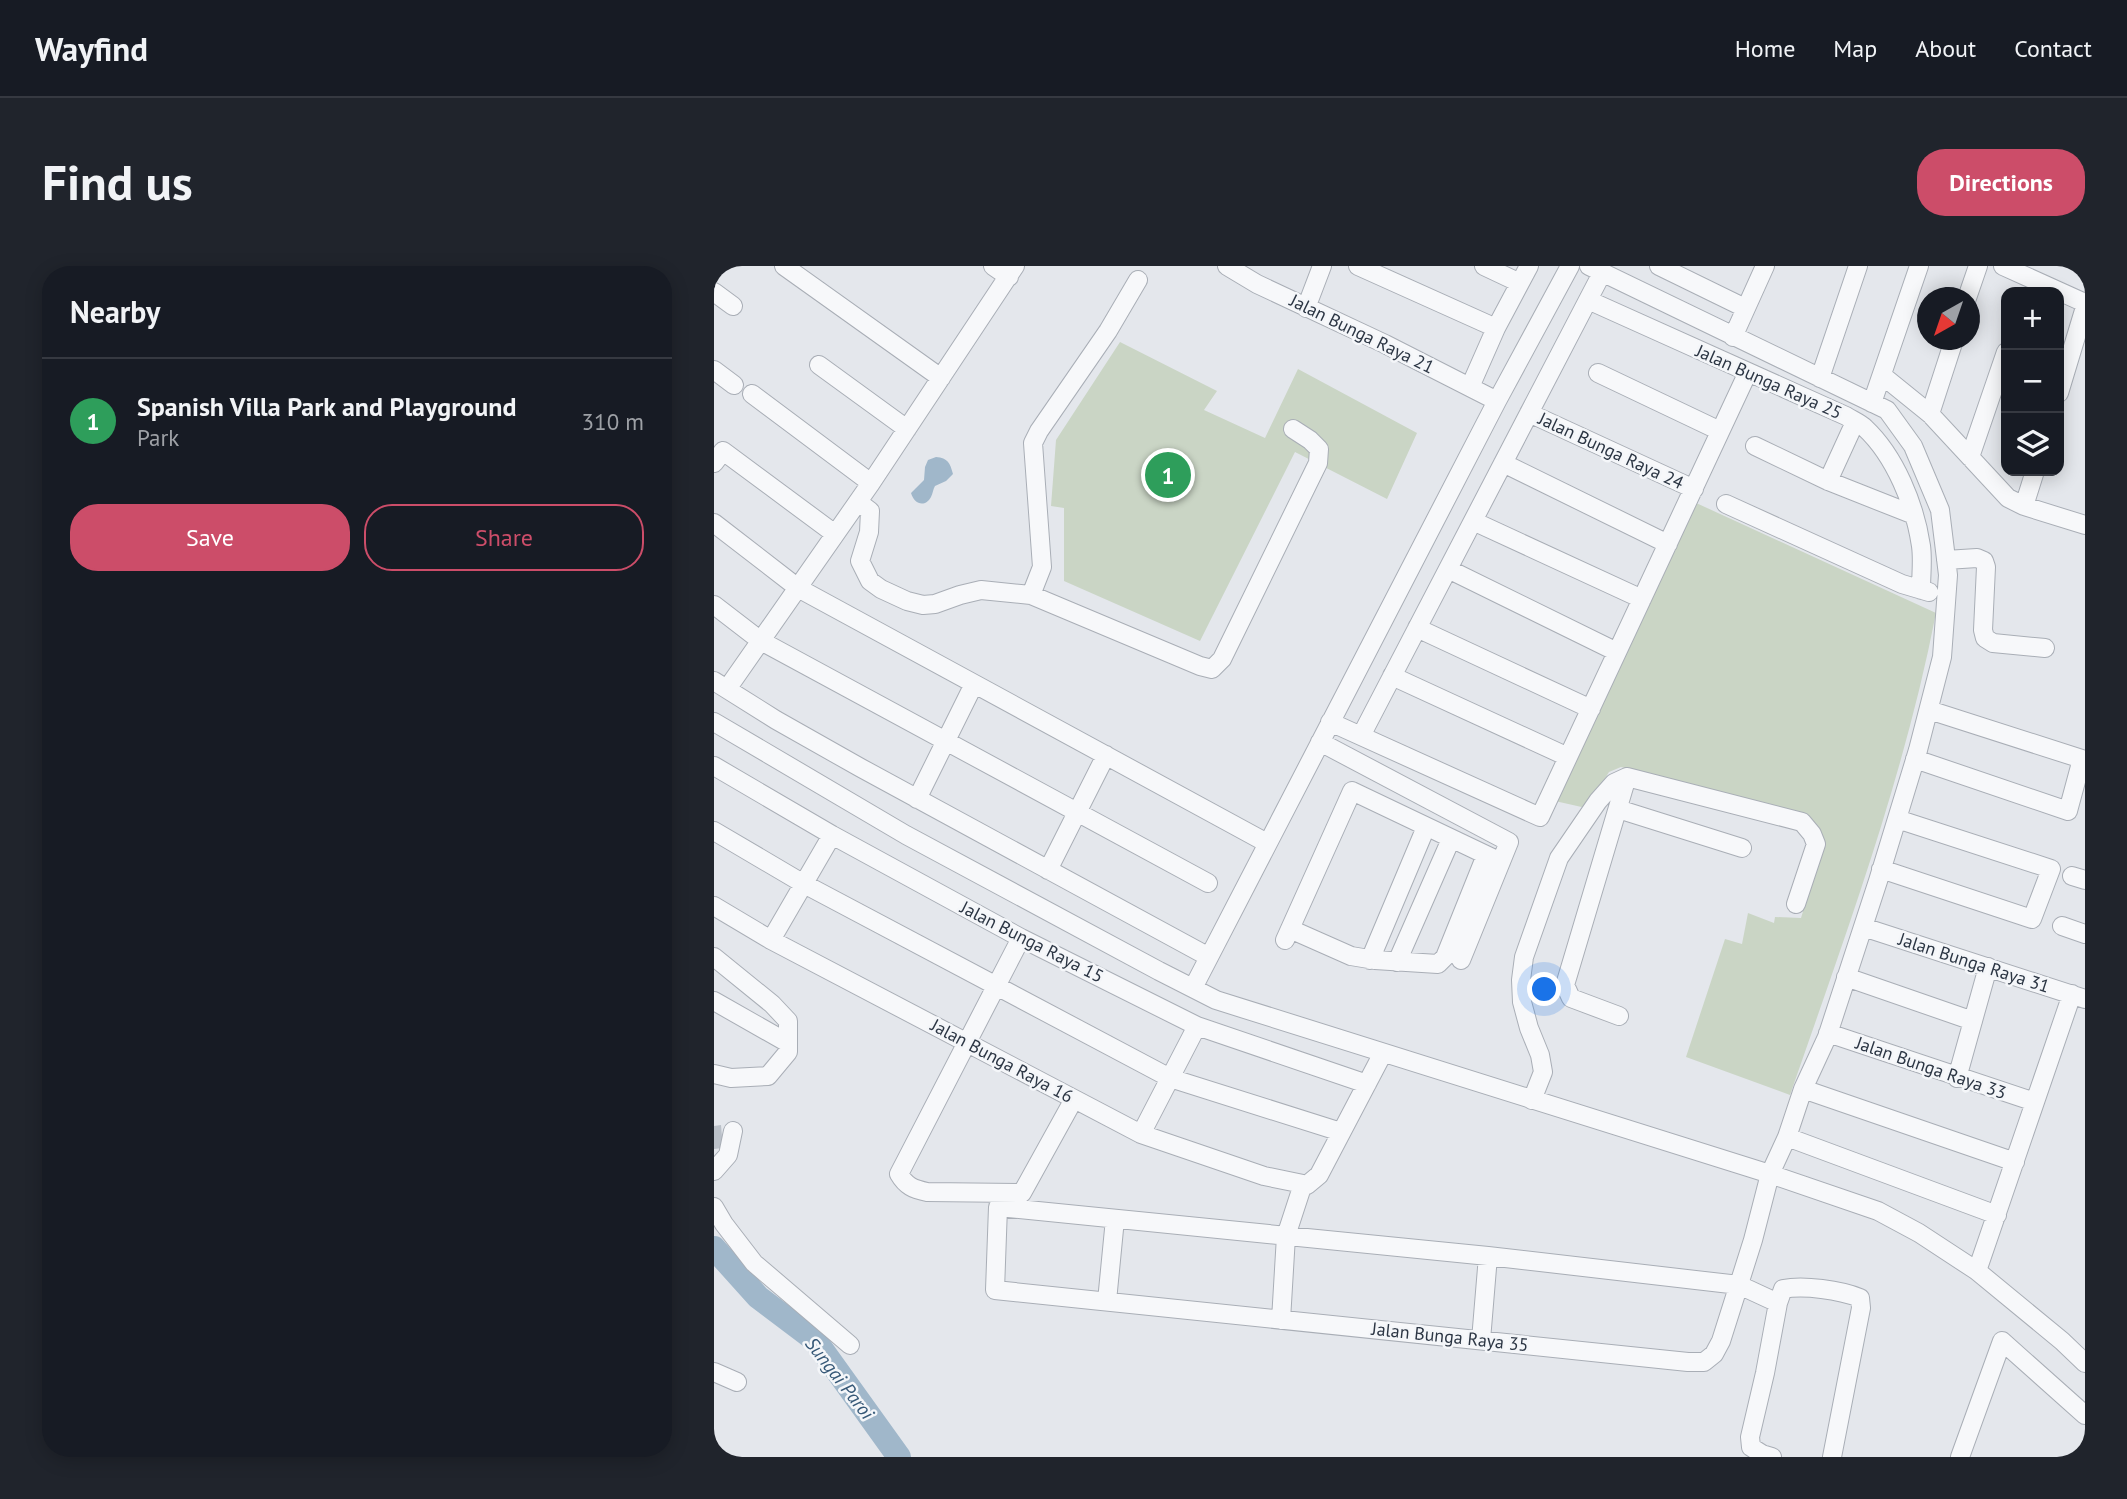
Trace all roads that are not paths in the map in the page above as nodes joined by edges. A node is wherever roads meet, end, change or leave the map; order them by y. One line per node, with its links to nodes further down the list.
1 (784, 266): 37 (street)
2 (993, 266): 16 (street)
3 (1227, 266): 25 (street, Jalan Bunga Raya 21)
4 (1322, 266): 25 (street)
5 (1358, 266): 27 (street)
6 (1484, 266): 18 (street)
7 (1530, 266): 18 (street)
8 (1570, 266): 42 (street)
9 (1659, 266): 26 (street)
10 (1765, 266): 26 (street)
11 (1858, 266): 38 (street)
12 (1919, 266): 35 (street)
13 (1978, 266): 20 (street)
14 (2003, 266): 19 (street)
15 (1595, 269): 22 (street); 28 (street, Jalan Bunga Raya 35)
16 (1012, 272): 37 (street)
17 (1138, 280): 71 (street)
18 (1520, 283): 27 (street)
19 (2030, 286): 23 (street)
20 (1971, 287)
21 (714, 292): 24 (street)
22 (1588, 300): 33 (street, Jalan Bunga Raya 25); 44 (street)
23 (2085, 305): 36 (street)
24 (733, 306)
25 (1306, 308): 40 (street, Jalan Bunga Raya 21)
26 (1745, 308): 28 (street)
27 (1496, 328): 40 (street)
28 (1733, 337): 38 (street, Jalan Bunga Raya 35)
29 (1951, 350): 45 (street)
30 (819, 365): 47 (street)
31 (2001, 367): 51 (street)
32 (714, 370): 39 (street)
33 (1748, 372): 46 (street, Jalan Bunga Raya 25); 49 (street)
34 (1598, 373): 49 (street)
35 (1883, 376): 43 (street); 45 (street)
36 (2064, 376)
37 (941, 378): 47 (street)
38 (1820, 378): 43 (street, Jalan Bunga Raya 35)
39 (734, 385)
40 (1470, 387): 42 (street, Jalan Bunga Raya 21)
41 (752, 394): 56 (street)
42 (1497, 401): 85 (street)
43 (1872, 403): 67 (street, Jalan Bunga Raya 35)
44 (1529, 413): 53 (street); 57 (street, Jalan Bunga Raya 24)
45 (1930, 414): 51 (street)
46 (1855, 422): 55 (street); 61 (street, Jalan Bunga Raya 25)
47 (907, 429): 56 (street)
48 (1293, 429): 71 (street)
49 (1720, 431): 57 (street)
50 (1755, 446): 55 (street)
51 (1970, 457): 60 (street)
52 (714, 463): 65 (street)
53 (1503, 463): 62 (street); 66 (street)
54 (2034, 476): 60 (street)
55 (1828, 481): 61 (street)
56 (871, 483): 58 (street)
57 (1693, 489): 66 (street)
58 (858, 502): 65 (street); 71 (street)
59 (1726, 504): 70 (street)
60 (2025, 506): 64 (street)
61 (1914, 515): 70 (street, Jalan Bunga Raya 25)
62 (1473, 521): 68 (street); 73 (street)
63 (714, 523): 69 (street)
64 (2085, 525)
65 (835, 534): 69 (street)
66 (1668, 544): 73 (street)
67 (1946, 560): 72 (street, Jalan Bunga Raya 35); 77 (street)
68 (1448, 569): 75 (street); 78 (street)
69 (798, 588): 76 (street); 80 (street)
70 (1922, 590): 72 (street)
71 (1031, 595)
72 (1947, 596): 83 (street, Jalan Bunga Raya 35)
73 (1642, 599): 78 (street)
74 (714, 605): 76 (street)
75 (1417, 628): 79 (street); 82 (street)
76 (761, 641): 81 (street); 87 (street)
77 (2045, 648)
78 (1617, 652): 82 (street)
79 (1392, 676): 86 (street); 90 (street)
80 (974, 684): 87 (street); 89 (street)
81 (721, 685): 94 (street)
82 (1591, 709): 90 (street)
83 (1929, 710): 91 (street, Jalan Bunga Raya 35); 91 (street)
84 (714, 722): 124 (street)
85 (1330, 722): 86 (street); 88 (street)
86 (1361, 736): 90 (street)
87 (945, 741): 94 (street); 96 (street)
88 (1320, 742): 102 (street); 104 (street)
89 (1106, 755): 96 (street); 102 (street)
90 (1568, 757)
91 (1915, 759): 97 (street, Jalan Bunga Raya 35)
92 (714, 766): 100 (street, Jalan Bunga Raya 15)
93 (1627, 777): 95 (street); 109 (street); 140 (street)
94 (917, 799): 106 (street)
95 (1618, 809): 103 (street); 127 (street)
96 (1076, 812): 106 (street); 107 (street)
97 (1897, 819): 105 (street, Jalan Bunga Raya 35); 105 (street)
98 (1426, 827): 101 (street); 118 (street); 118 (street)
99 (714, 831): 108 (street)
100 (832, 835): 108 (street); 114 (street, Jalan Bunga Raya 15)
101 (1451, 839): 104 (street); 120 (street)
102 (1267, 843): 117 (street)
103 (1742, 848)
104 (1493, 859): 119 (street); 120 (street)
105 (1881, 869): 112 (street, Jalan Bunga Raya 35)
106 (1048, 870): 117 (street)
107 (1208, 883)
108 (804, 884): 115 (street); 123 (street)
109 (1796, 904)
110 (714, 906): 115 (street, Jalan Bunga Raya 16)
111 (2062, 926): 113 (street)
112 (1863, 927): 121 (street, Jalan Bunga Raya 31); 122 (street, Jalan Bunga Raya 35)
113 (2085, 934)
114 (1021, 938): 123 (street); 129 (street, Jalan Bunga Raya 15)
115 (771, 940): 132 (street, Jalan Bunga Raya 16)
116 (714, 957): 131 (street)
117 (1209, 957): 124 (street)
118 (1370, 960): 120 (street)
119 (1461, 960)
120 (1397, 962)
121 (1988, 967): 125 (street, Jalan Bunga Raya 31); 128 (street)
122 (1846, 977): 128 (street); 130 (street, Jalan Bunga Raya 35)
123 (996, 987): 132 (street); 135 (street)
124 (1193, 988): 133 (street)
125 (2078, 996): 141 (street)
126 (714, 1001): 131 (street)
127 (1619, 1016)
128 (1973, 1021): 136 (street)
129 (1196, 1026): 135 (street); 137 (street, Jalan Bunga Raya 15)
130 (1828, 1033): 136 (street, Jalan Bunga Raya 33); 138 (street, Jalan Bunga Raya 35)
131 (788, 1043): 134 (street)
132 (967, 1043): 139 (street, Jalan Bunga Raya 16); 139 (street)
133 (1382, 1053): 137 (street); 140 (street)
134 (714, 1074)
135 (1170, 1078): 143 (street); 144 (street)
136 (1957, 1078): 141 (street, Jalan Bunga Raya 33)
137 (1367, 1084): 143 (street)
138 (1803, 1089): 145 (street, Jalan Bunga Raya 35); 146 (street)
139 (1074, 1099): 144 (street, Jalan Bunga Raya 16)
140 (1532, 1100): 148 (street)
141 (2035, 1102): 146 (street)
142 (733, 1131): 147 (street)
143 (1341, 1132): 149 (street)
144 (1141, 1134): 149 (street, Jalan Bunga Raya 16)
145 (1787, 1137): 148 (street, Jalan Bunga Raya 35); 151 (street)
146 (2015, 1162): 151 (street)
147 (714, 1171)
148 (1770, 1174): 155 (street); 156 (street, Jalan Bunga Raya 35)
149 (1303, 1184): 153 (street)
150 (714, 1207): 161 (street)
151 (1997, 1215): 155 (street)
152 (1115, 1219): 153 (street); 157 (street); 157 (street, Jalan Bunga Raya 35)
153 (1286, 1236): 154 (street); 159 (street)
154 (1488, 1256): 156 (street); 160 (street)
155 (1977, 1271): 162 (street)
156 (1739, 1285): 158 (street); 160 (street, Jalan Bunga Raya 35)
157 (1107, 1301): 159 (street, Jalan Bunga Raya 35)
158 (1778, 1303): 166 (street); 167 (street)
159 (1281, 1320): 160 (street, Jalan Bunga Raya 35)
160 (1481, 1340)
161 (850, 1345)
162 (2085, 1363)
163 (714, 1372): 164 (street)
164 (737, 1382)
165 (2085, 1415): 168 (street)
166 (1772, 1457)
167 (1832, 1457)
168 (1960, 1457)

